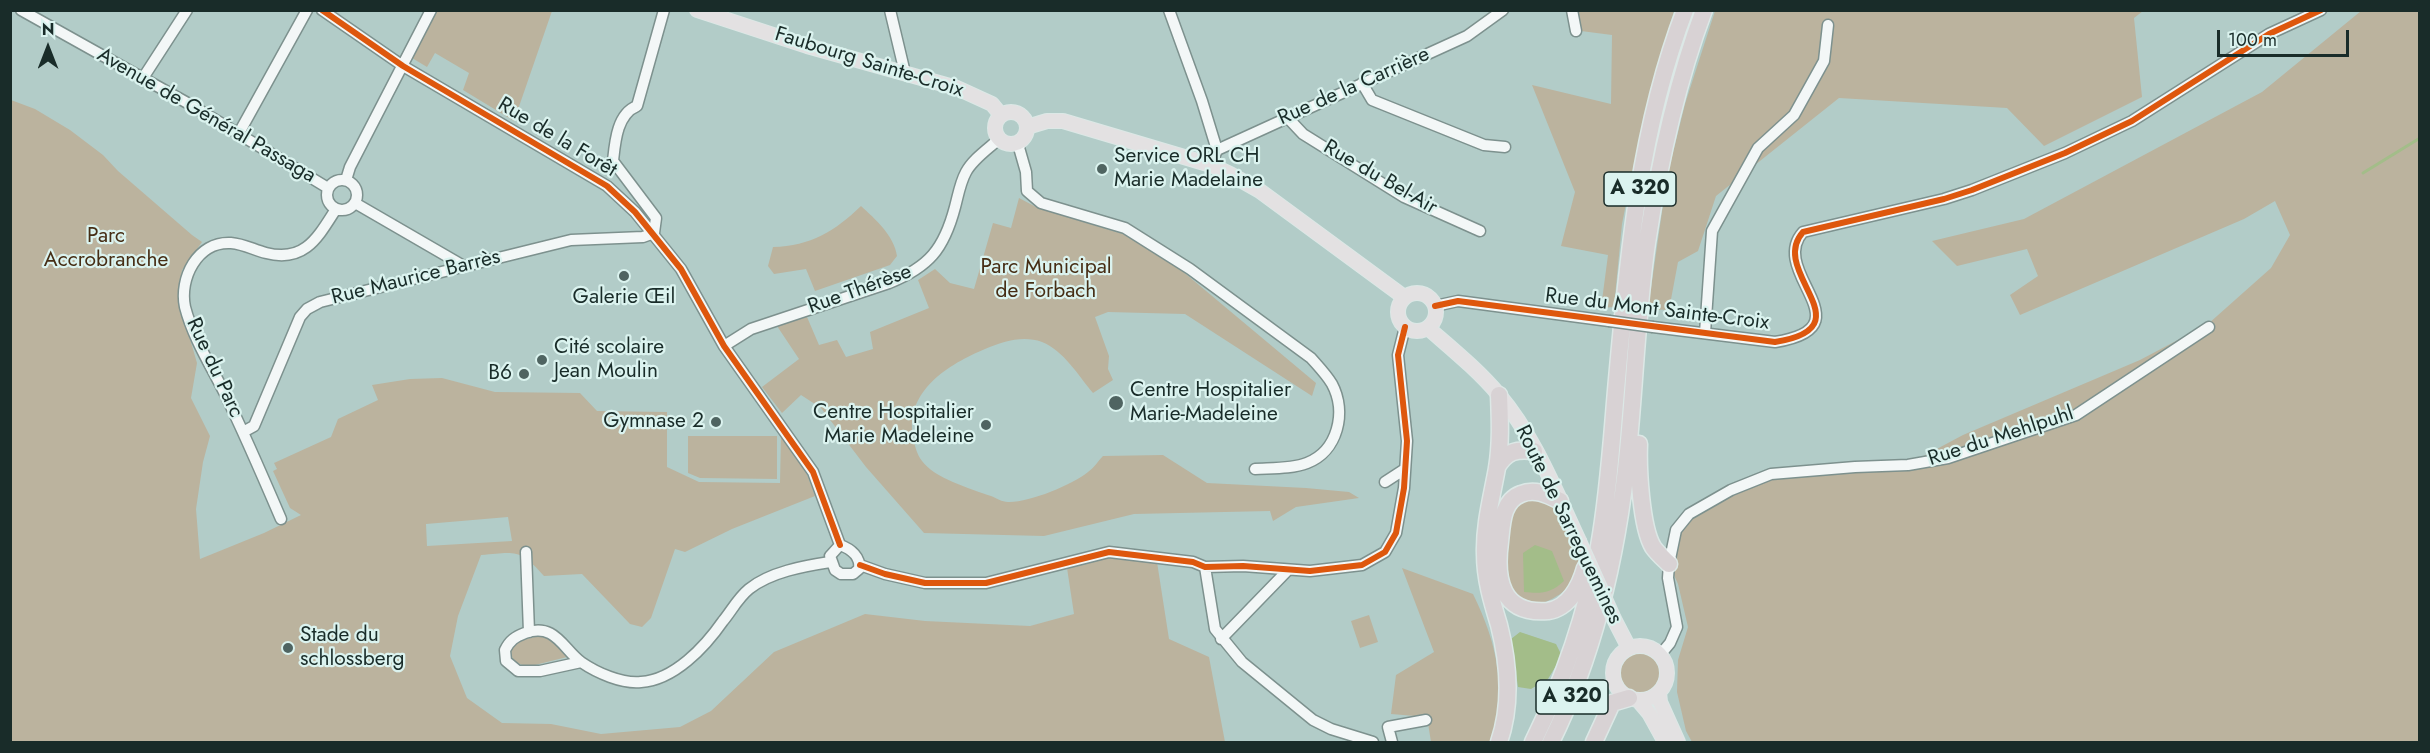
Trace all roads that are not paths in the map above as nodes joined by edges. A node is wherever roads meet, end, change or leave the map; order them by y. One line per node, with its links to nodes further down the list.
1 (21, 10): 19 (street, Avenue de Général Passaga)
2 (187, 10): 19 (street)
3 (307, 10): 24 (street)
4 (322, 10): 17 (street, Rue de la Forêt)
5 (431, 10): 17 (street)
6 (664, 10): 35 (street)
7 (697, 10): 18 (main road, Faubourg Sainte-Croix)
8 (890, 10): 18 (street)
9 (1169, 10): 28 (street)
10 (1503, 10): 20 (street, Rue de la Carrière)
11 (1572, 10): 16 (street)
12 (1685, 10): 55 (highway, A 320)
13 (1704, 10): 44 (highway, A 320)
14 (2321, 10): 42 (street, Rue du Mont Sainte-Croix)
15 (1828, 25): 42 (street)
16 (1576, 31)
17 (403, 66): 30 (street); 35 (street, Rue de la Forêt)
18 (905, 73): 21 (main road, Faubourg Sainte-Croix)
19 (142, 78): 24 (street, Avenue de Général Passaga)
20 (1362, 83): 22 (street, Rue de la Carrière); 27 (street)
21 (1001, 115): 23 (main road); 25 (main road)
22 (1287, 117): 28 (street, Rue de la Carrière); 34 (street, Rue du Bel-Air)
23 (1028, 127): 26 (main road); 29 (main road)
24 (239, 133): 31 (street, Avenue de Général Passaga)
25 (999, 139): 26 (main road); 43 (street, Rue Thérèse)
26 (1018, 144): 49 (street)
27 (1505, 147)
28 (1217, 150): 29 (street)
29 (1211, 165): 37 (main road)
30 (346, 180): 31 (street); 32 (street)
31 (328, 188): 33 (street)
32 (355, 203): 33 (street); 36 (street)
33 (336, 209): 46 (street, Rue du Parc)
34 (1480, 231)
35 (654, 233): 36 (street, Rue Maurice Barrès); 43 (street, Rue de la Forêt)
36 (462, 265): 46 (street, Rue Maurice Barrès)
37 (1404, 297): 38 (main road); 39 (main road)
38 (1435, 306): 41 (main road); 42 (street, Rue du Mont Sainte-Croix, bridge)
39 (1405, 327): 41 (main road); 50 (street)
40 (2209, 327): 58 (street, Rue du Mehlpuhl)
41 (1428, 328): 45 (main road, Route de Sarreguemines)
42 (1705, 333)
43 (724, 346): 54 (street, Rue de la Forêt)
44 (1636, 366): 58 (highway); 74 (highway, A 320)
45 (1498, 395): 47 (main road, Route de Sarreguemines); 48 (highway)
46 (243, 432): 53 (street, Rue du Parc)
47 (1534, 451): 48 (highway); 52 (main road, Route de Sarreguemines)
48 (1497, 467): 72 (highway)
49 (1255, 469)
50 (1406, 469): 51 (street); 51 (street)
51 (1404, 488): 61 (street)
52 (1560, 501): 55 (highway); 64 (main road, Route de Sarreguemines, bridge)
53 (281, 519)
54 (840, 545): 57 (street); 59 (street)
55 (1599, 545): 73 (highway, A 320)
56 (526, 552): 62 (street)
57 (830, 562): 59 (street); 66 (street)
58 (1669, 564): 65 (street, Rue du Mehlpuhl)
59 (860, 565): 60 (street)
60 (1205, 567): 61 (street); 63 (street)
61 (1288, 570): 63 (street)
62 (529, 632): 66 (street); 66 (street)
63 (1221, 639): 70 (street)
64 (1629, 648): 65 (main road); 68 (main road)
65 (1660, 655): 67 (main road)
66 (581, 662)
67 (1659, 692): 68 (main road); 77 (main road)
68 (1633, 699): 75 (highway); 76 (main road)
69 (1426, 720): 71 (street)
70 (1373, 742)
71 (1392, 742)
72 (1499, 742)
73 (1533, 742)
74 (1551, 742)
75 (1594, 742)
76 (1665, 742)
77 (1678, 742)

